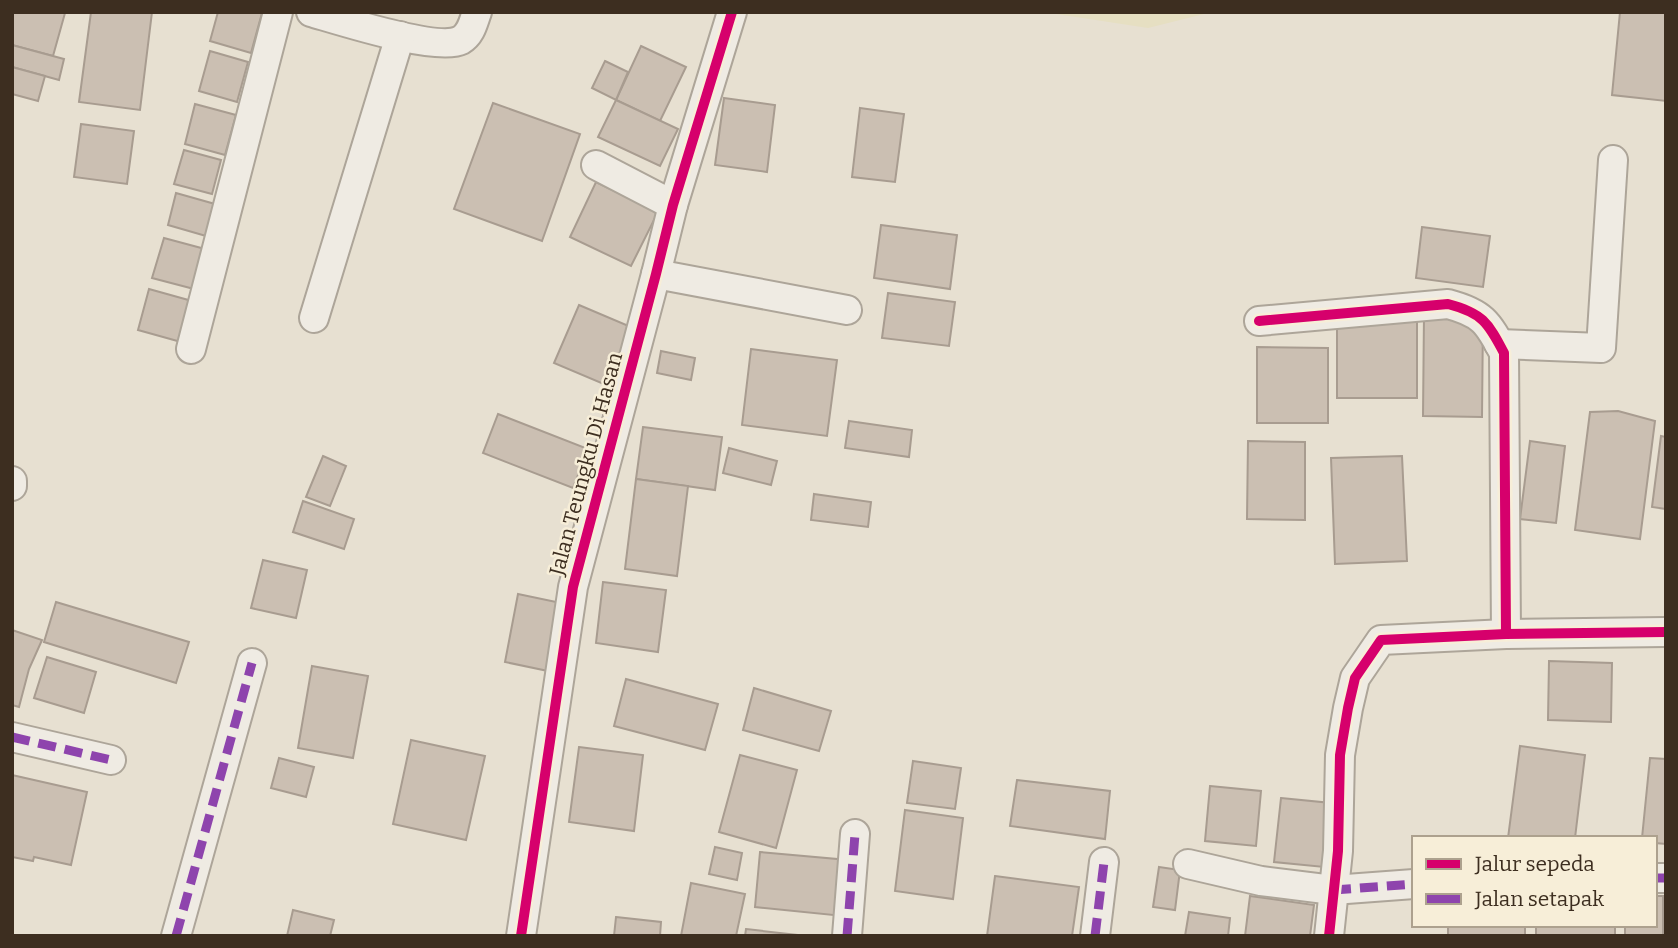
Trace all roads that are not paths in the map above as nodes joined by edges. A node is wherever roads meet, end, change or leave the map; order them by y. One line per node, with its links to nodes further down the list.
1 (278, 12): 14 (street)
2 (311, 12): 5 (street)
3 (477, 12): 5 (street)
4 (732, 12): 8 (street, Jalan Teungku Di Hasan)
5 (400, 36): 11 (street)
6 (1613, 160): 13 (street)
7 (596, 165): 8 (street)
8 (673, 205): 9 (street, Jalan Teungku Di Hasan)
9 (656, 274): 10 (street); 26 (street, Jalan Teungku Di Hasan)
10 (847, 310)
11 (314, 318)
12 (1259, 321): 13 (street)
13 (1499, 344): 16 (street)
14 (191, 349)
15 (1666, 632): 16 (street)
16 (1506, 634): 24 (street)
17 (252, 663): 25 (street)
18 (12, 737): 19 (street)
19 (111, 760)
20 (856, 834): 27 (street)
21 (1104, 862): 28 (street)
22 (1188, 863): 24 (street)
23 (1412, 884): 24 (street)
24 (1333, 890): 29 (street)
25 (176, 936)
26 (520, 936)
27 (847, 936)
28 (1095, 936)
29 (1329, 936)

